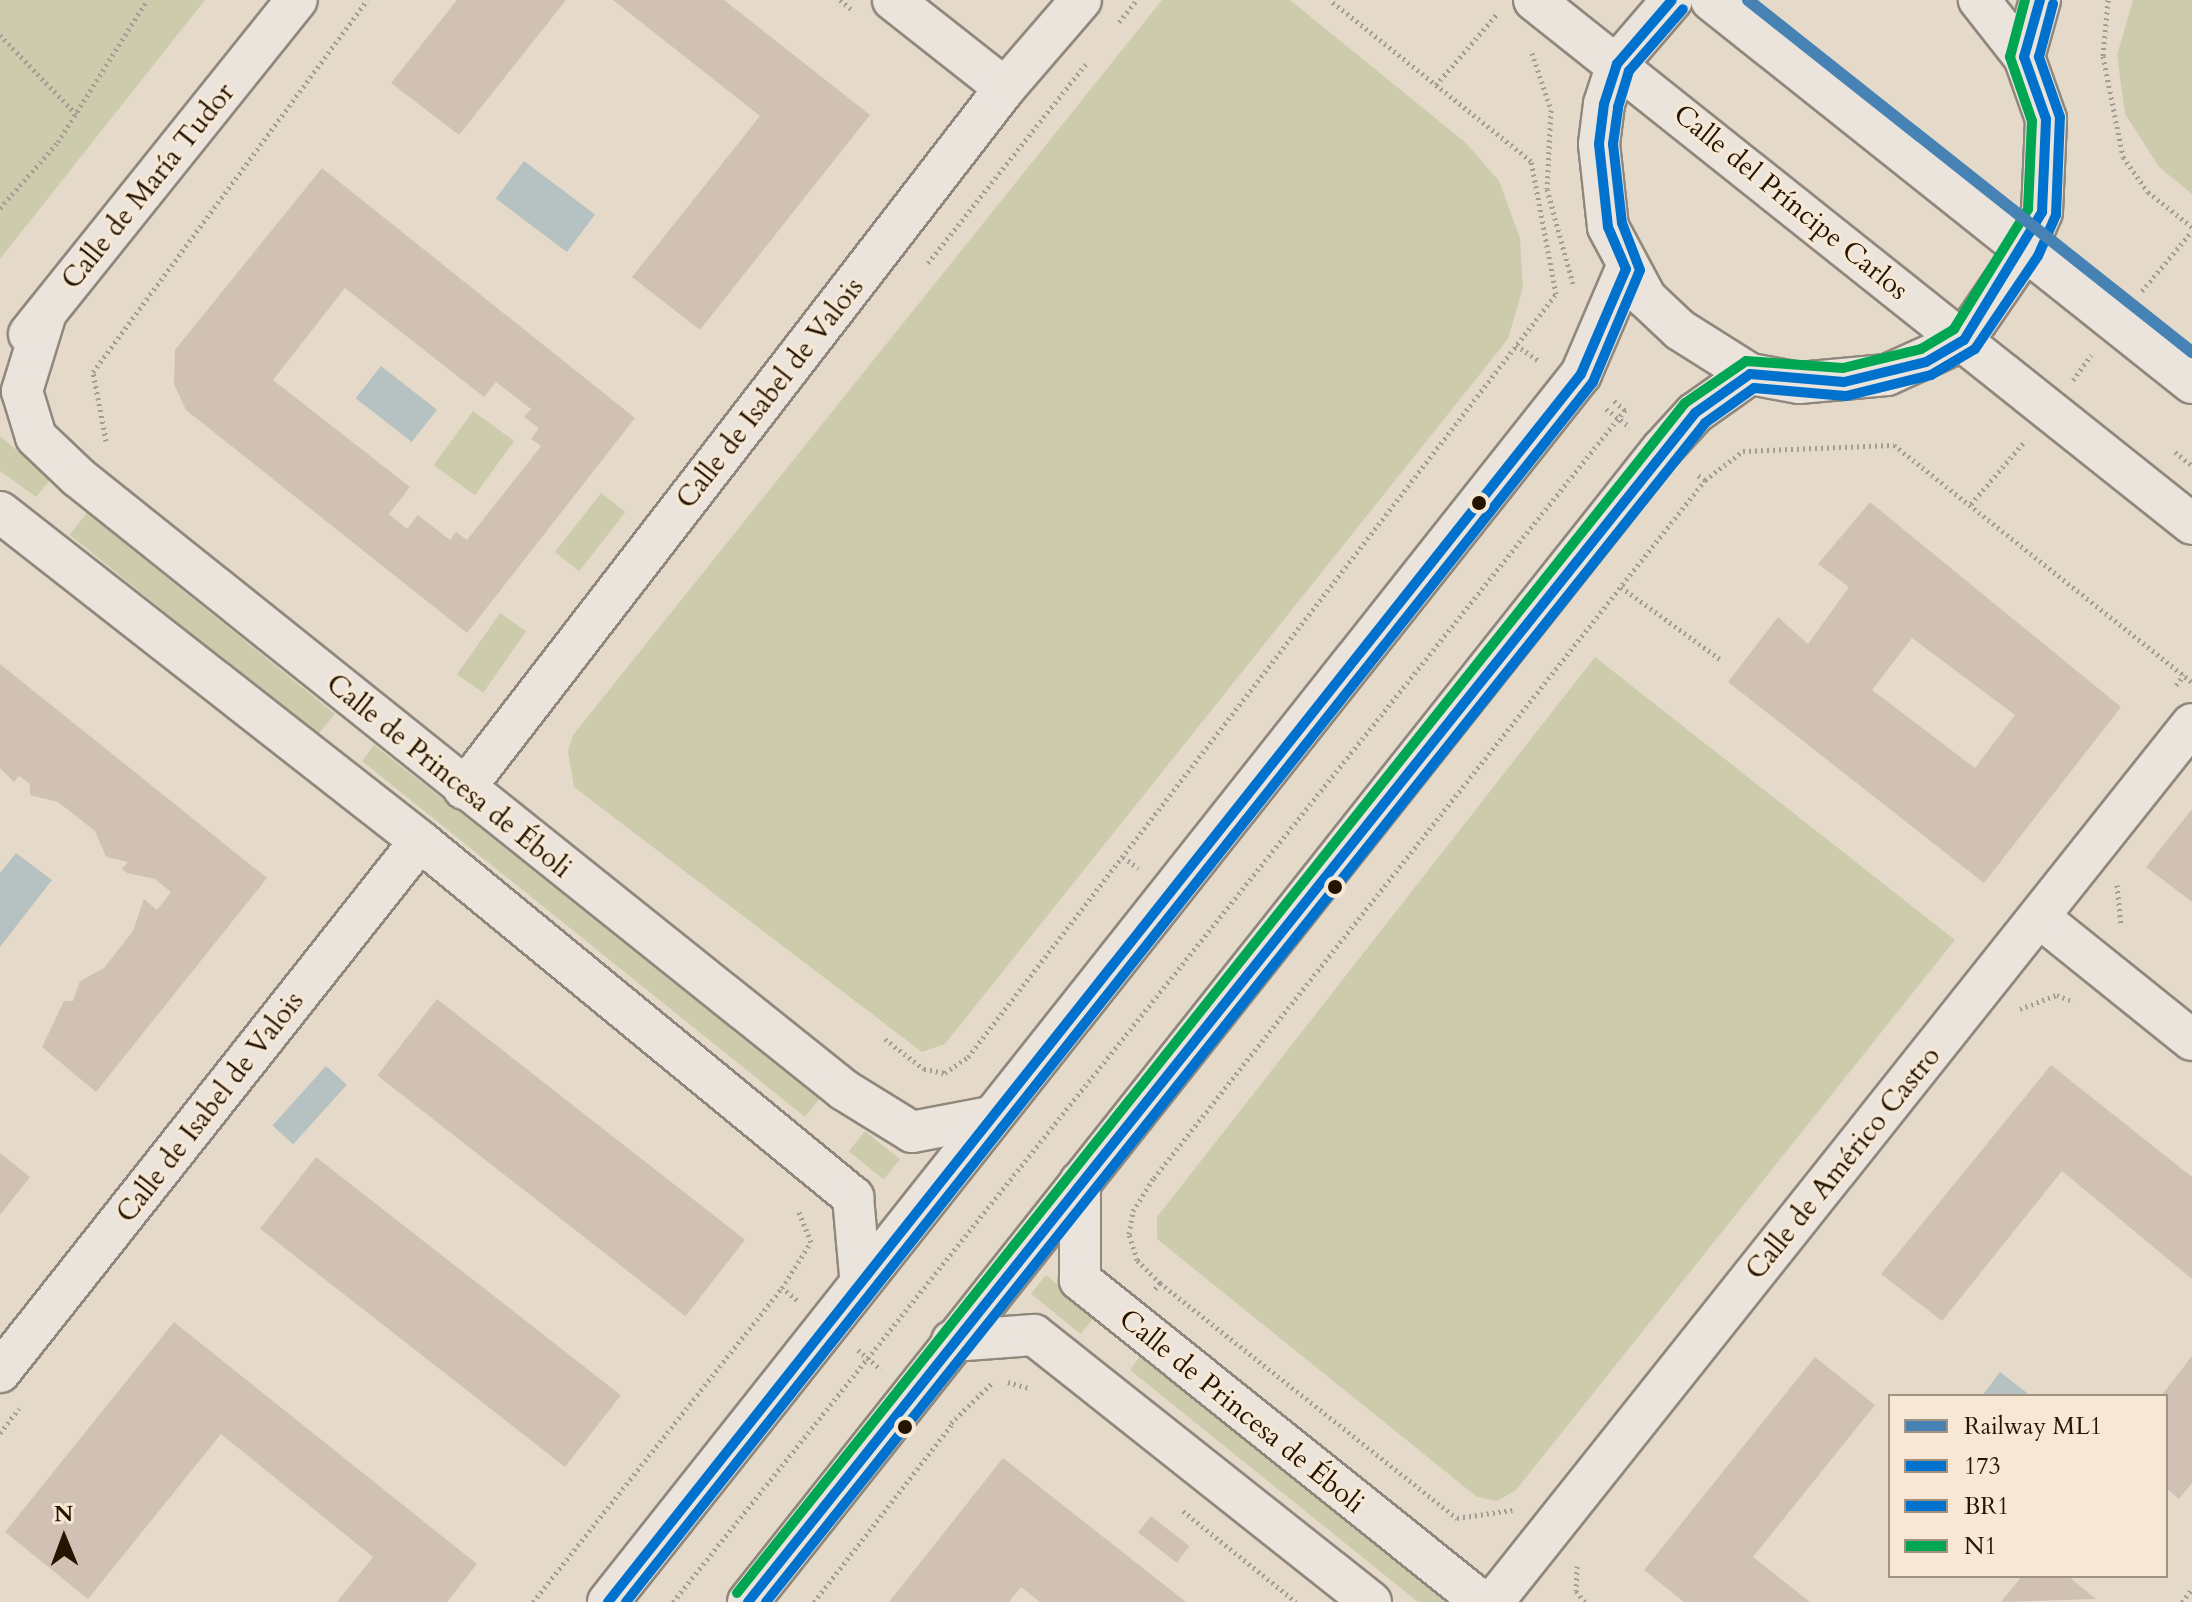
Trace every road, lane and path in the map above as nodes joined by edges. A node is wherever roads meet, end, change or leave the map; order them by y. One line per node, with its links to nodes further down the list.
1 (147, 0): 19 (path)
2 (297, 0): 25 (street, Calle de María Tudor)
3 (367, 0): 38 (path)
4 (893, 0): 18 (street)
5 (1081, 0): 18 (street, Calle de Isabel de Valois)
6 (1330, 0): 17 (path)
7 (1672, 0): 16 (street)
8 (1711, 0): 22 (street)
9 (1979, 0): 15 (street)
10 (2040, 0): 15 (street)
11 (2108, 0): 21 (path)
12 (1518, 4): 16 (street, Calle del Príncipe Carlos); 17 (path)
13 (0, 35): 19 (path)
14 (1528, 47): 24 (path)
15 (2024, 57): 22 (street)
16 (1617, 64): 23 (street); 27 (street, Calle del Príncipe Carlos)
17 (1436, 85): 28 (path)
18 (1005, 88): 48 (street, Calle de Isabel de Valois)
19 (76, 114): 20 (path)
20 (0, 208)
21 (2192, 229): 26 (path)
22 (2026, 249): 26 (street); 27 (street)
23 (1626, 269): 31 (street); 62 (street)
24 (1572, 294)
25 (46, 313): 30 (street, Calle de María Tudor); 48 (street, Calle de Princesa de Éboli)
26 (2116, 321): 32 (street); 35 (path)
27 (1964, 340): 31 (street); 35 (street, Calle del Príncipe Carlos)
28 (1516, 345): 29 (path); 60 (path)
29 (1547, 368)
30 (0, 372)
31 (1750, 374): 63 (street)
32 (2192, 383)
33 (1599, 404): 36 (path)
34 (1625, 410): 36 (path)
35 (2051, 410): 41 (path); 43 (street, Calle del Príncipe Carlos)
36 (1619, 418): 37 (path); 53 (path)
37 (1643, 437)
38 (106, 441)
39 (1688, 468): 40 (path)
40 (1705, 480): 41 (path); 44 (path)
41 (1971, 504): 46 (path)
42 (0, 512): 49 (street)
43 (2192, 524)
44 (1621, 587): 45 (path); 58 (path)
45 (1721, 660)
46 (2192, 682)
47 (2192, 724): 51 (street, Calle de Américo Castro)
48 (464, 789): 62 (street, Calle de Princesa de Éboli)
49 (420, 841): 65 (street); 73 (street, Calle de Isabel de Valois)
50 (2117, 878): 55 (path)
51 (2039, 917): 57 (street); 88 (street, Calle de Américo Castro)
52 (1203, 918): 53 (path)
53 (1213, 925): 54 (path); 72 (path)
54 (1222, 932)
55 (2127, 933)
56 (1287, 984): 58 (path)
57 (2123, 984): 59 (path); 61 (street)
58 (1300, 993): 66 (path)
59 (2012, 1015)
60 (885, 1039)
61 (2192, 1040)
62 (991, 1117): 65 (street)
63 (1080, 1182): 70 (street); 87 (street, Calle de Princesa de Éboli)
64 (791, 1204): 67 (path)
65 (860, 1275): 82 (street)
66 (1160, 1283): 68 (path); 78 (path)
67 (782, 1288): 69 (path); 81 (path)
68 (1144, 1303)
69 (807, 1308)
70 (952, 1341): 84 (street); 86 (street)
71 (849, 1342): 72 (path)
72 (868, 1358): 74 (path); 83 (path)
73 (0, 1372)
74 (894, 1379)
75 (1035, 1390): 77 (path)
76 (944, 1417): 77 (path)
77 (952, 1424): 85 (path)
78 (1521, 1507)
79 (1578, 1553): 89 (path)
80 (2192, 1589): 90 (path)
81 (533, 1602)
82 (608, 1602)
83 (673, 1602)
84 (748, 1602)
85 (814, 1602)
86 (1371, 1602)
87 (1482, 1602)
88 (1493, 1602)
89 (1585, 1602)
90 (2182, 1602)

